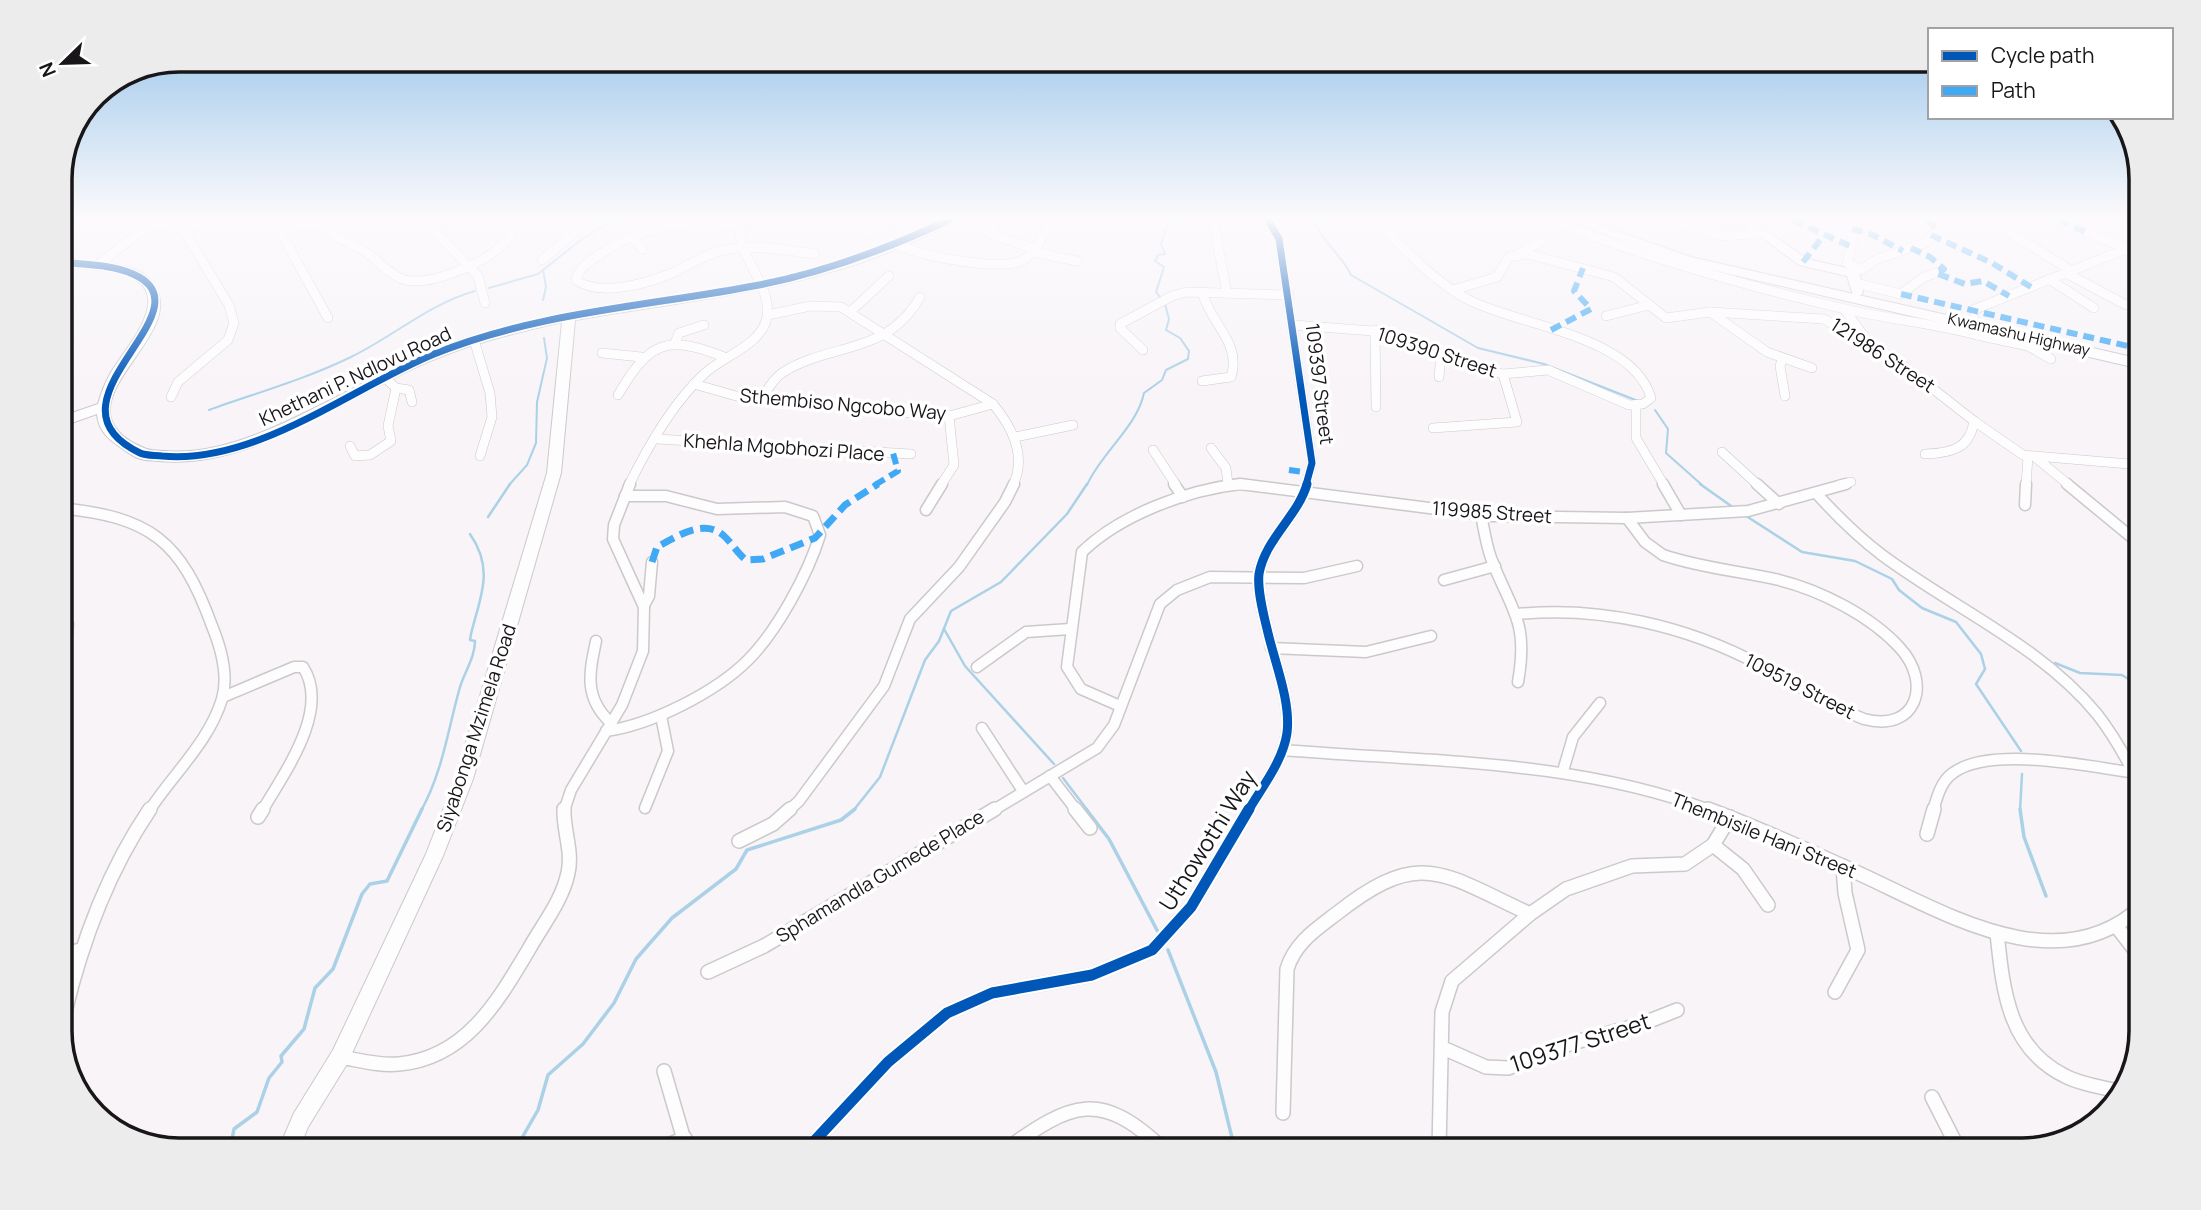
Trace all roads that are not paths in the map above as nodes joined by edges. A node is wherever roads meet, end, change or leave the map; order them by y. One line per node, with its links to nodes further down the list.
1 (141, 276): 73 (street)
2 (212, 276): 68 (street)
3 (305, 276): 39 (street)
4 (399, 276): 5 (street)
5 (432, 276)
6 (477, 276): 31 (street)
7 (576, 276): 8 (street)
8 (660, 276)
9 (758, 276): 24 (street)
10 (799, 276): 24 (street, Khethani P. Ndlovu Road)
11 (889, 276): 35 (street)
12 (1224, 276): 27 (street)
13 (1286, 276): 28 (street, 109397 Street)
14 (1439, 276): 25 (street)
15 (1497, 276): 25 (street)
16 (1611, 276): 32 (street)
17 (1742, 276): 30 (main road, Kwamashu Highway)
18 (1772, 276): 30 (main road, Kwamashu Highway)
19 (1850, 276): 30 (street)
20 (1924, 276): 30 (street)
21 (2056, 276): 23 (street)
22 (2077, 276): 33 (street)
23 (2049, 279): 34 (street); 42 (street)
24 (762, 284): 37 (street); 40 (street, Khethani P. Ndlovu Road)
25 (1453, 290): 72 (street)
26 (1202, 292): 27 (street); 50 (street); 63 (street)
27 (1227, 292): 28 (street)
28 (1289, 295): 44 (street, 109397 Street)
29 (920, 297): 46 (street)
30 (1848, 297): 41 (street, 121986 Street); 42 (main road, Kwamashu Highway); 49 (street)
31 (485, 303)
32 (1648, 305): 36 (street); 38 (street)
33 (2129, 305)
34 (2094, 308)
35 (850, 311): 37 (street); 46 (street)
36 (1710, 312): 41 (street); 57 (street)
37 (768, 315): 55 (street)
38 (1606, 316)
39 (328, 318)
40 (569, 319): 47 (street, Khethani P. Ndlovu Road); 151 (street, Siyabonga Mzimela Road)
41 (1824, 320): 49 (street, 121986 Street)
42 (1975, 322): 52 (main road, Kwamashu Highway); 56 (street); 58 (main road, Kwamashu Highway)
43 (704, 325): 48 (street)
44 (1294, 325): 45 (street, 109390 Street); 94 (street, 109397 Street)
45 (1375, 330): 53 (street, 109390 Street); 74 (street)
46 (884, 332): 69 (street); 71 (street)
47 (474, 340): 61 (street, Khethani P. Ndlovu Road); 88 (street)
48 (675, 343): 54 (street); 55 (street)
49 (1870, 345): 77 (street, 121986 Street)
50 (1143, 350)
51 (603, 353): 54 (street)
52 (2129, 354)
53 (1441, 356): 60 (street, 109390 Street); 62 (street)
54 (641, 357): 66 (street)
55 (724, 357): 64 (street)
56 (2051, 359)
57 (1782, 360): 59 (street); 67 (street)
58 (2129, 361)
59 (1812, 368)
60 (1503, 374): 72 (street, 109390 Street); 79 (street)
61 (384, 377): 65 (street); 73 (street, Khethani P. Ndlovu Road)
62 (1439, 377)
63 (1202, 381)
64 (694, 384): 69 (street, Sthembiso Ngcobo Way); 81 (street)
65 (396, 387): 70 (street); 82 (street)
66 (618, 395)
67 (1786, 396)
68 (171, 397)
69 (762, 398): 75 (street, Sthembiso Ngcobo Way)
70 (412, 402)
71 (993, 404): 75 (street, Sthembiso Ngcobo Way); 80 (street)
72 (1636, 406): 102 (street)
73 (103, 407): 76 (street)
74 (1376, 407)
75 (949, 415): 100 (street)
76 (72, 418)
77 (1974, 421): 87 (street); 89 (street, 121986 Street)
78 (1073, 425): 80 (street)
79 (1433, 428)
80 (1015, 437): 135 (street)
81 (657, 439): 86 (street, Khehla Mgobhozi Place); 95 (street)
82 (350, 446)
83 (1211, 448): 92 (street)
84 (1153, 450): 96 (street)
85 (1723, 452): 97 (street)
86 (911, 454)
87 (1926, 454)
88 (480, 456)
89 (2031, 457): 90 (street); 98 (street); 104 (street, 121986 Street)
90 (2129, 464)
91 (1851, 482): 93 (street, 119985 Street)
92 (1228, 484): 94 (street, 119985 Street); 96 (street)
93 (1815, 493): 97 (street, 119985 Street); 125 (street)
94 (1304, 494): 101 (street, 119985 Street); 108 (street, 109397 Street)
95 (625, 496): 110 (street); 121 (street)
96 (1183, 497): 112 (street)
97 (1779, 504): 102 (street, 119985 Street)
98 (2025, 505)
99 (72, 508): 118 (street)
100 (926, 510)
101 (1481, 514): 103 (street, 119985 Street); 107 (street)
102 (1681, 516): 103 (street, 119985 Street)
103 (1626, 517): 111 (street, 109519 Street)
104 (2129, 535)
105 (652, 562): 110 (street)
106 (1357, 566): 108 (street, Sphamandla Gumede Place)
107 (1494, 566): 109 (street); 111 (street)
108 (1259, 575): 115 (street); 120 (street, Sphamandla Gumede Place)
109 (1444, 580)
110 (644, 605): 122 (street)
111 (1518, 614): 117 (street)
112 (1070, 629): 116 (street); 120 (street)
113 (1431, 636): 115 (street)
114 (596, 641): 122 (street)
115 (1271, 648): 124 (street)
116 (977, 667)
117 (1518, 682)
118 (223, 697): 131 (street); 144 (street)
119 (1600, 703): 126 (street)
120 (1120, 706): 128 (street, Sphamandla Gumede Place)
121 (661, 716): 122 (street); 130 (street)
122 (609, 727): 151 (street)
123 (982, 728): 129 (street)
124 (1283, 750): 126 (street, Thembisile Hani Street); 158 (street, Uthowothi Way)
125 (2129, 758)
126 (1563, 771): 132 (street, Thembisile Hani Street)
127 (2129, 772): 134 (street)
128 (1050, 776): 129 (street, Sphamandla Gumede Place); 133 (street)
129 (1023, 791): 146 (street, Sphamandla Gumede Place)
130 (645, 808)
131 (258, 817)
132 (1730, 817): 136 (street); 137 (street, Thembisile Hani Street)
133 (1090, 828)
134 (1927, 834)
135 (739, 841)
136 (1713, 845): 138 (street); 139 (street)
137 (1843, 866): 142 (street, Thembisile Hani Street); 148 (street)
138 (1768, 905)
139 (1530, 914): 150 (street); 155 (street)
140 (2129, 918): 141 (street, Thembisile Hani Street)
141 (2117, 927): 142 (street, Thembisile Hani Street); 143 (street)
142 (1997, 933): 153 (street)
143 (2129, 942)
144 (80, 950): 145 (street); 147 (street)
145 (72, 953)
146 (708, 972)
147 (72, 984)
148 (1835, 992)
149 (1677, 1010): 150 (street, 109377 Street)
150 (1443, 1048): 161 (street)
151 (340, 1057): 156 (street, Siyabonga Mzimela Road)
152 (664, 1070): 157 (street)
153 (2112, 1089)
154 (1932, 1097): 162 (street)
155 (1283, 1113)
156 (293, 1138)
157 (684, 1138)
158 (817, 1138)
159 (1023, 1138): 160 (street)
160 (1153, 1138)
161 (1439, 1138)
162 (1953, 1138)

